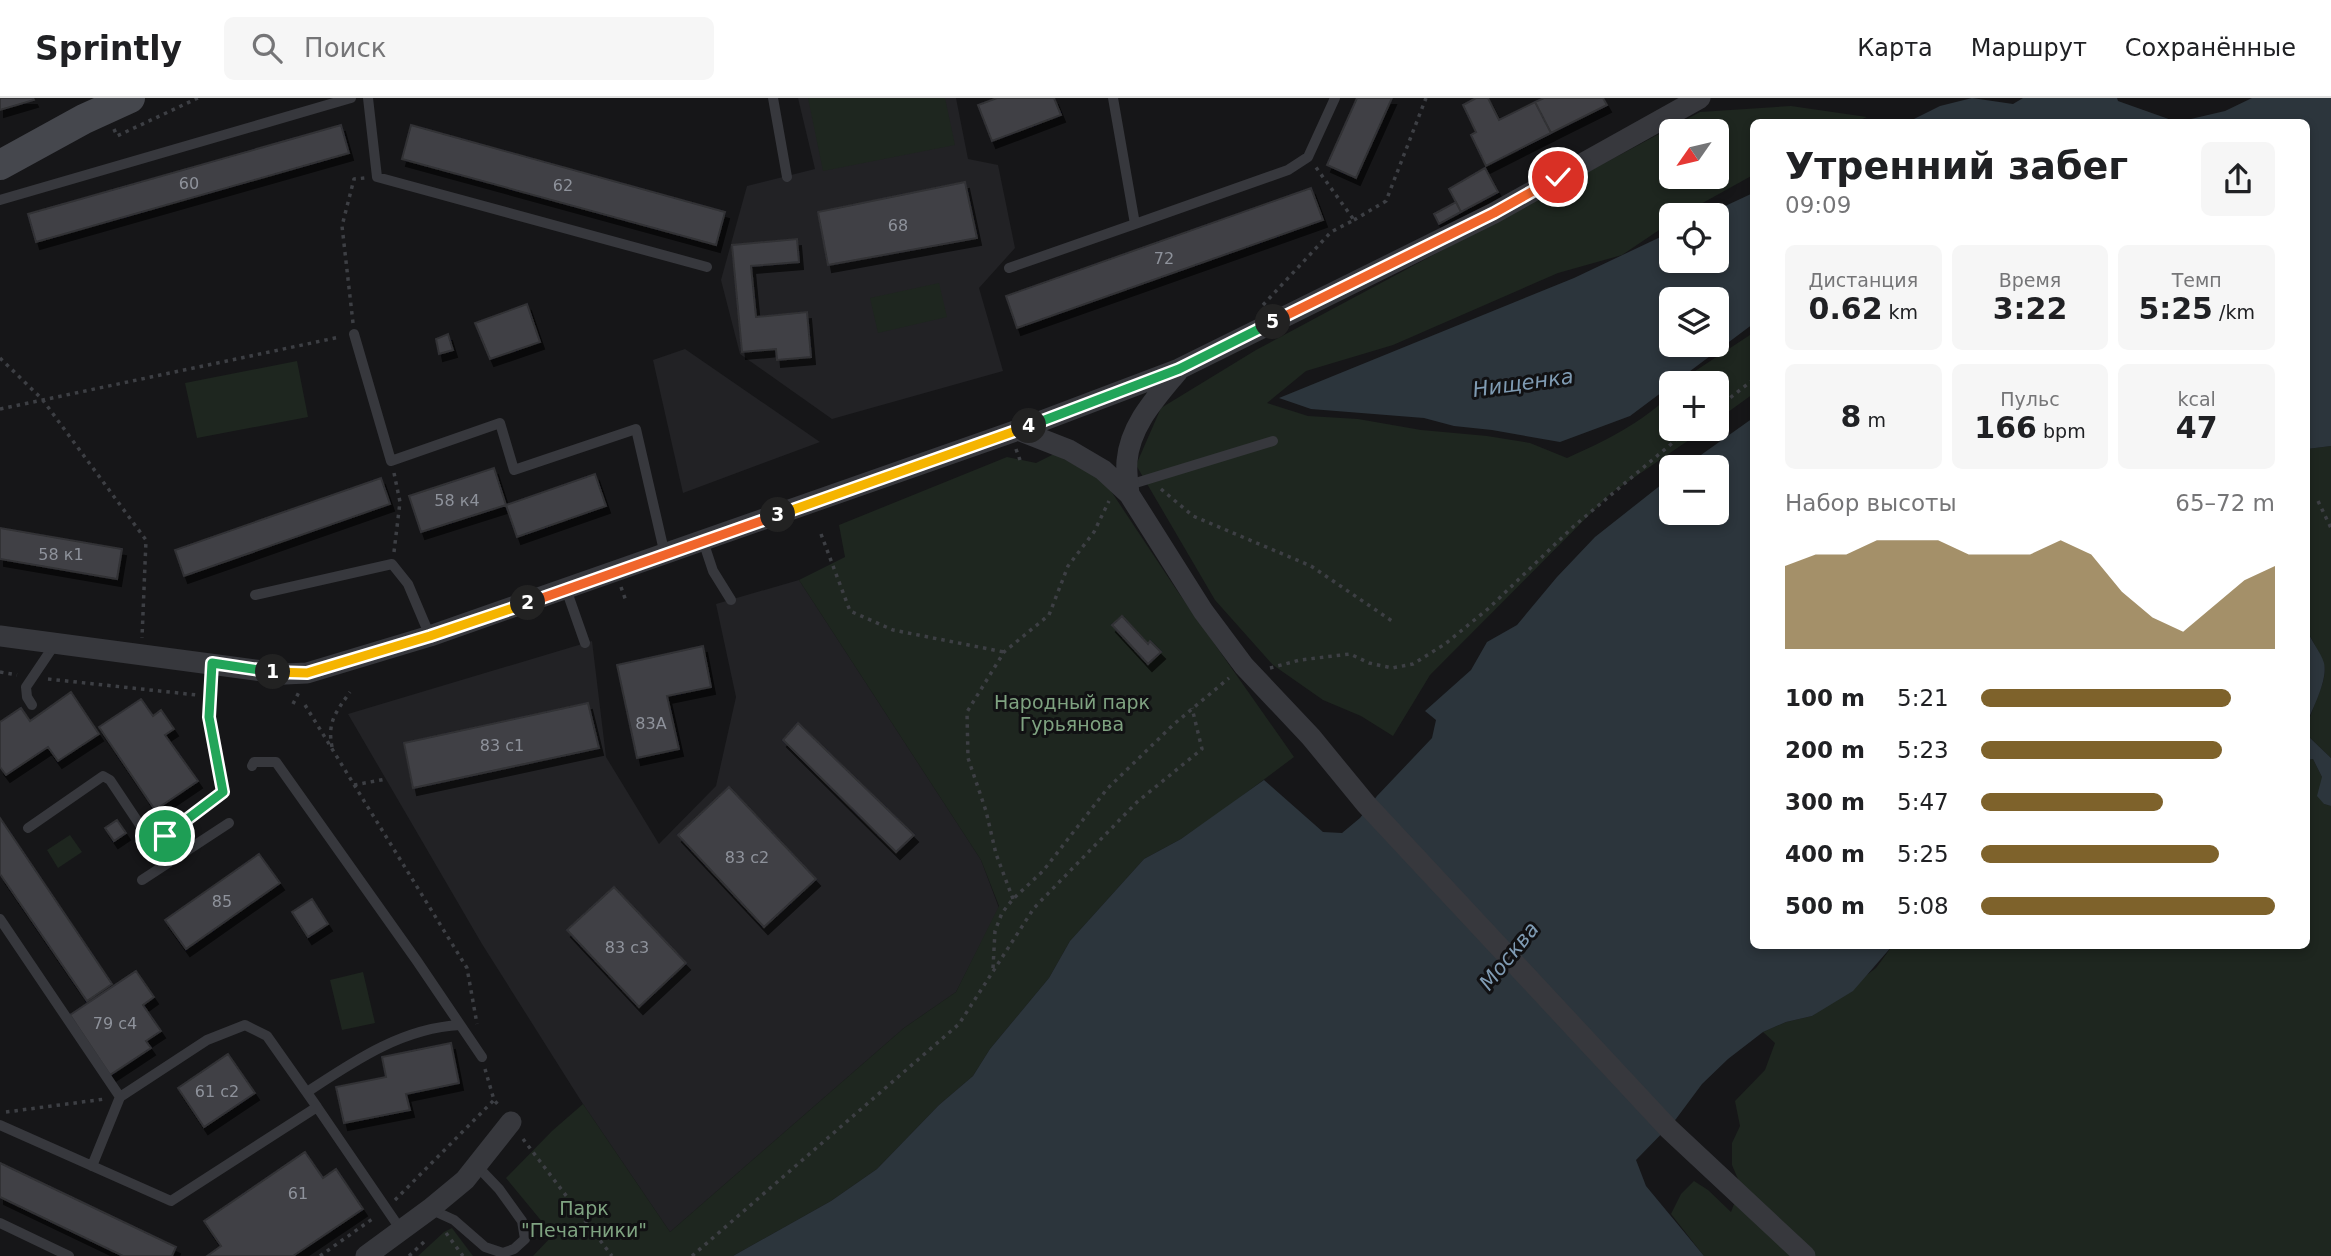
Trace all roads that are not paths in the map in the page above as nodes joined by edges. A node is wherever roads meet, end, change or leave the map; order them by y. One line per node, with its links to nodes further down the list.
1 (351, 98): 10 (lane)
2 (368, 98): 12 (lane)
3 (773, 98): 9 (lane)
4 (1113, 98): 11 (lane)
5 (1335, 98): 11 (lane)
6 (1700, 98): 15 (street)
7 (100, 109): 8 (main road)
8 (0, 165)
9 (788, 177)
10 (0, 200)
11 (1135, 224): 13 (lane)
12 (707, 267)
13 (1009, 268)
14 (354, 334): 20 (lane)
15 (1179, 369): 16 (street); 18 (street)
16 (1018, 430): 18 (street); 19 (street)
17 (1273, 441): 18 (lane)
18 (1129, 489): 51 (street)
19 (703, 541): 20 (street); 23 (lane)
20 (665, 555): 21 (street)
21 (566, 589): 25 (street); 26 (lane)
22 (255, 595): 25 (lane)
23 (731, 600)
24 (0, 636): 27 (street)
25 (430, 636): 28 (street)
26 (585, 643)
27 (55, 644): 28 (street); 29 (lane)
28 (212, 663): 33 (lane)
29 (33, 705)
30 (252, 766): 37 (lane)
31 (229, 823): 34 (lane)
32 (27, 828): 33 (lane)
33 (171, 831): 34 (lane)
34 (185, 852): 35 (lane)
35 (142, 880)
36 (0, 919): 40 (lane)
37 (460, 1026): 38 (lane); 39 (lane)
38 (482, 1057)
39 (307, 1092): 40 (lane); 41 (lane)
40 (120, 1097): 44 (lane)
41 (317, 1107): 44 (lane); 48 (lane)
42 (511, 1122): 45 (street)
43 (0, 1125): 44 (lane)
44 (93, 1166)
45 (477, 1166): 46 (street); 46 (lane)
46 (430, 1209): 48 (street)
47 (0, 1223): 49 (lane)
48 (401, 1230): 50 (street)
49 (69, 1256)
50 (366, 1256)
51 (1805, 1256)

